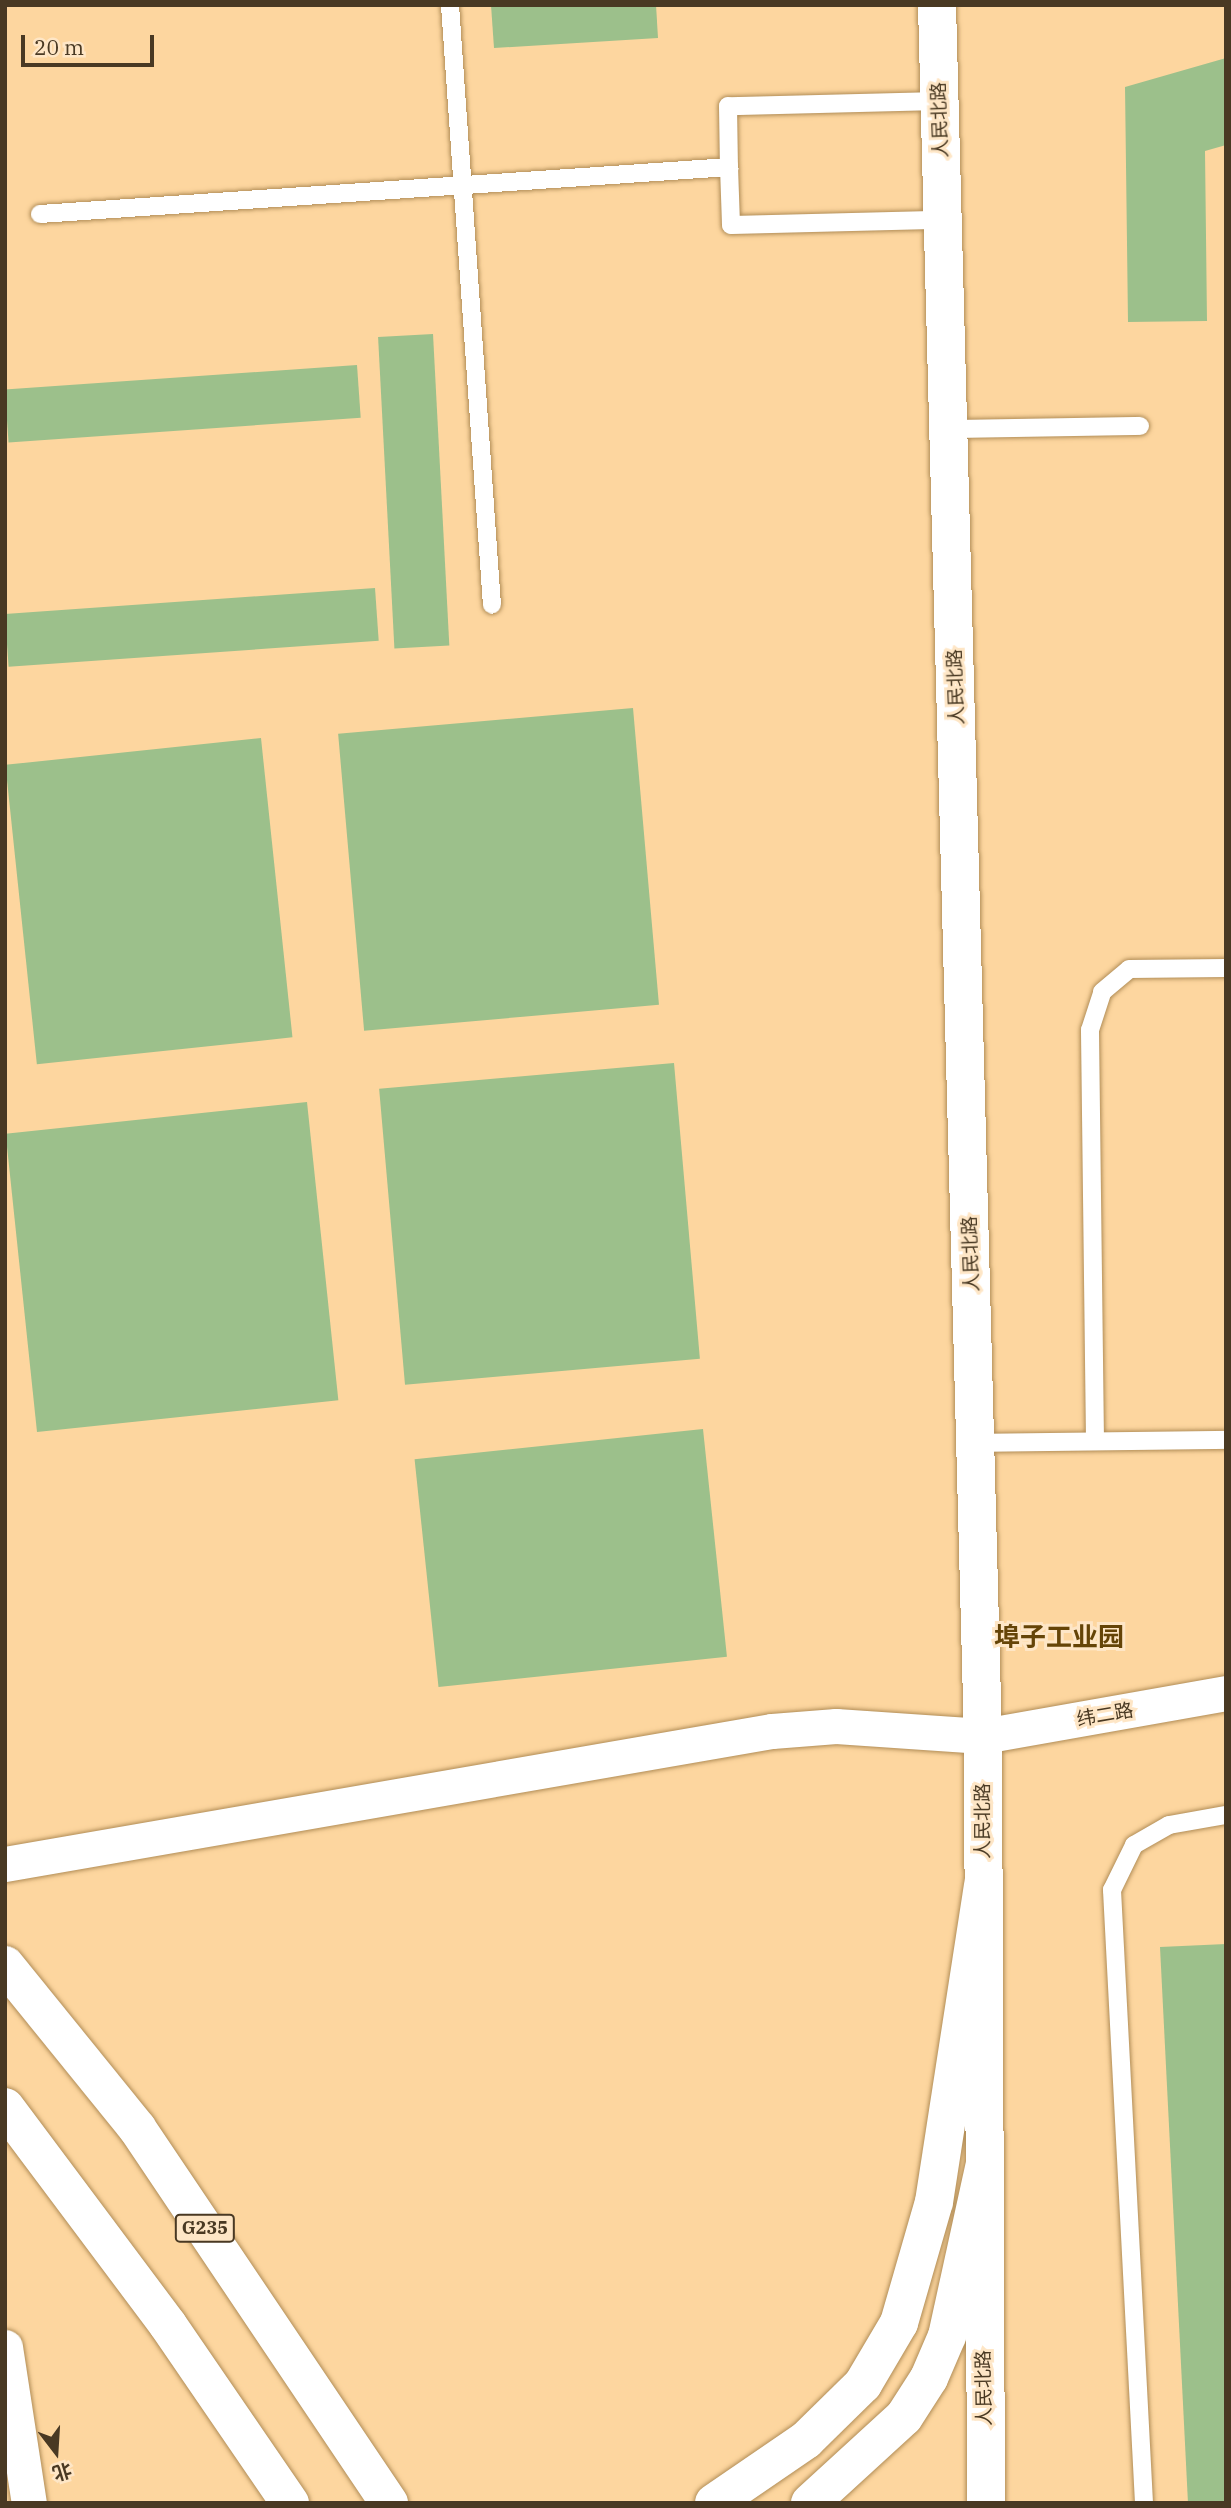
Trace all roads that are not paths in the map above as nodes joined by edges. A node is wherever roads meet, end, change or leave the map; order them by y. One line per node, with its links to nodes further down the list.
1 (450, 5): 5 (lane)
2 (937, 5): 3 (main road, 人民北路)
3 (940, 101): 4 (lane); 7 (main road, 人民北路)
4 (729, 167): 5 (lane); 7 (lane)
5 (463, 185): 6 (lane); 10 (lane)
6 (40, 214)
7 (943, 220): 9 (main road, 人民北路)
8 (1140, 426): 9 (lane)
9 (949, 429): 14 (main road, 人民北路)
10 (492, 605)
11 (1226, 968): 13 (lane)
12 (1226, 1440): 13 (lane)
13 (1095, 1441): 14 (lane)
14 (976, 1443): 16 (main road, 人民北路)
15 (1226, 1693): 16 (street, 纬二路)
16 (983, 1737): 18 (street, 纬二路); 19 (main road, 人民北路)
17 (1226, 1815): 30 (lane)
18 (5, 1864)
19 (983, 1886): 22 (main road, 人民北路); 27 (main road)
20 (5, 1965): 24 (main road, G235)
21 (5, 2108): 26 (main road)
22 (984, 2168): 28 (main road); 29 (main road, 人民北路)
23 (6, 2349): 25 (street)
24 (390, 2499)
25 (29, 2503)
26 (290, 2503)
27 (714, 2503)
28 (810, 2503)
29 (986, 2503)
30 (1144, 2503)

